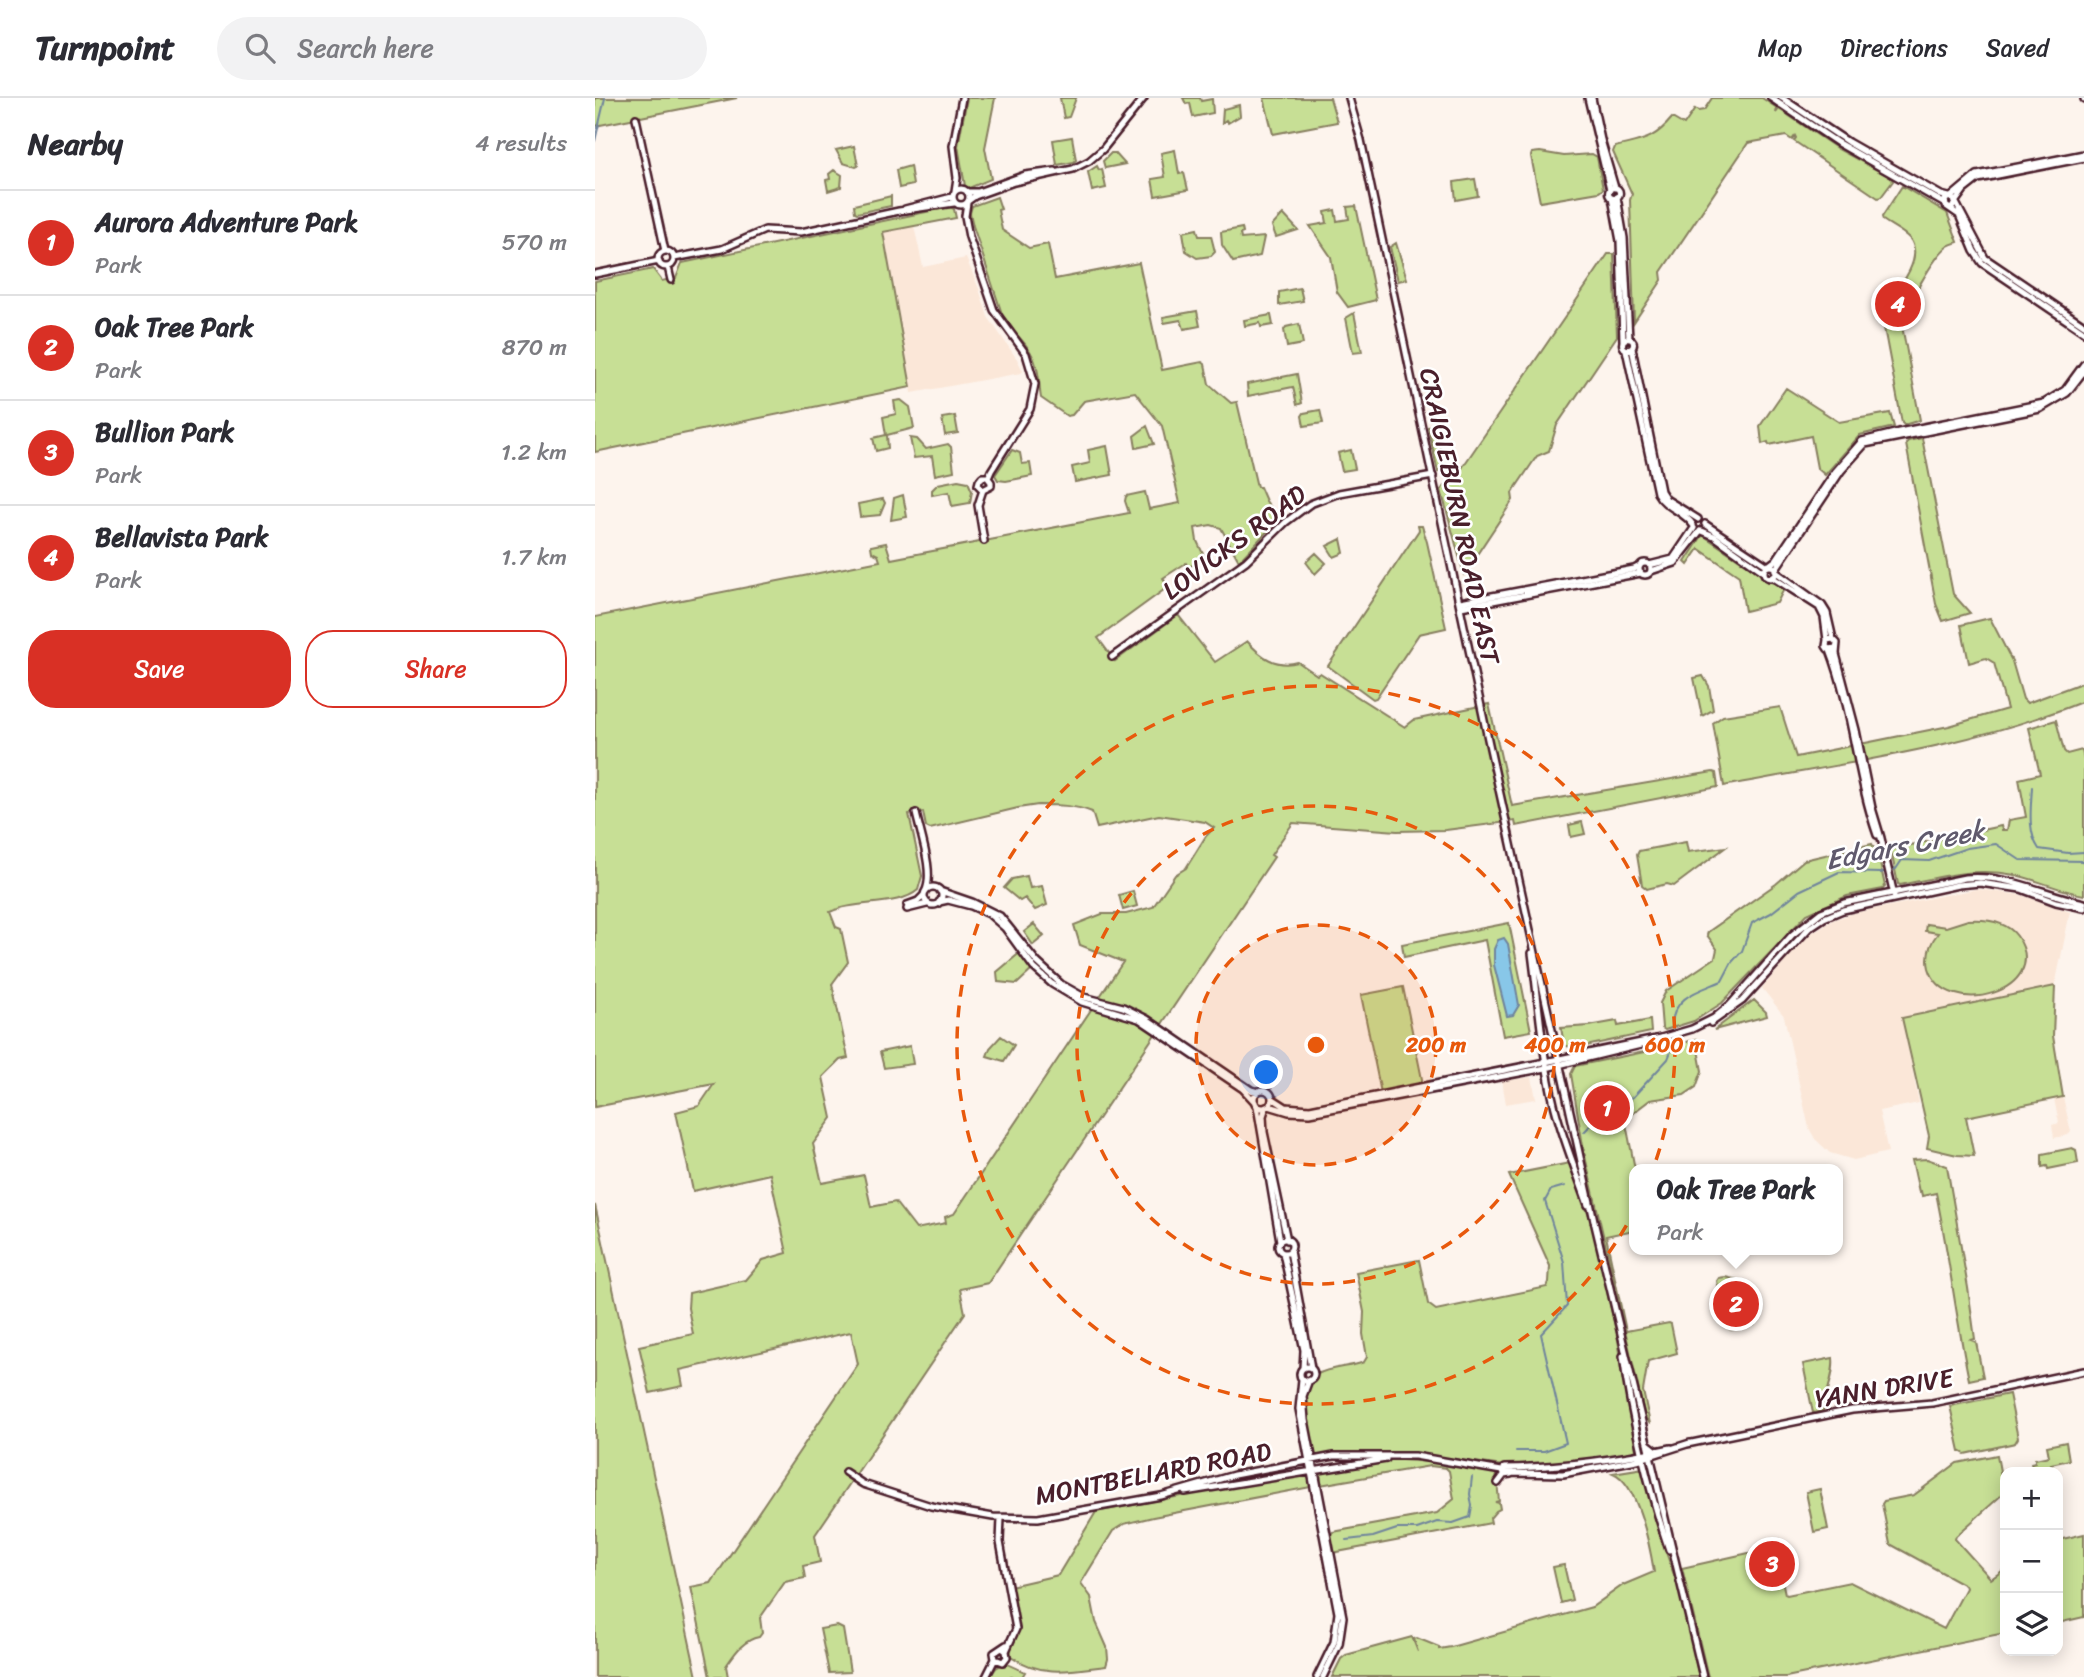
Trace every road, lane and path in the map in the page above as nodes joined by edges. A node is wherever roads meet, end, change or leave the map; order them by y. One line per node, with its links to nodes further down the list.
1 (962, 98): 11 (street)
2 (1144, 98): 12 (street)
3 (1351, 98): 31 (street, CRAIGIEBURN ROAD EAST)
4 (1590, 98): 26 (street)
5 (1771, 98): 9 (street)
6 (1781, 98): 9 (street)
7 (636, 118): 18 (street)
8 (2084, 156): 15 (street)
9 (1879, 163): 10 (street)
10 (1902, 175): 15 (street); 15 (street)
11 (957, 178): 13 (street); 14 (street)
12 (999, 186): 13 (street); 16 (street)
13 (965, 191): 14 (street); 16 (street)
14 (955, 199): 16 (street); 17 (street); 19 (street)
15 (1953, 201): 24 (street); 25 (street)
16 (967, 202): 17 (street)
17 (965, 216): 36 (street)
18 (665, 251): 19 (street); 20 (street)
19 (674, 258): 21 (street)
20 (659, 261): 21 (street); 22 (street)
21 (668, 267): 23 (street)
22 (595, 274)
23 (671, 279)
24 (2084, 325)
25 (2084, 332)
26 (1626, 340): 27 (street); 27 (street)
27 (1629, 349): 32 (street); 34 (street)
28 (2084, 365): 30 (street)
29 (2084, 371): 30 (street)
30 (1900, 434): 35 (street)
31 (1433, 476): 41 (street, CRAIGIEBURN ROAD EAST); 44 (street, LOVICKS ROAD)
32 (1698, 519): 33 (street); 34 (street)
33 (1705, 524): 34 (street); 38 (street)
34 (1697, 529): 37 (street); 38 (street)
35 (1797, 531): 38 (street); 40 (street)
36 (984, 541)
37 (1650, 568): 39 (street); 39 (street)
38 (1767, 568): 40 (street); 40 (street)
39 (1640, 570): 41 (street)
40 (1774, 573): 42 (street)
41 (1461, 605): 53 (street, CRAIGIEBURN ROAD EAST)
42 (1830, 640): 43 (street); 43 (street)
43 (1833, 649): 49 (street)
44 (1112, 657)
45 (916, 813): 46 (street)
46 (928, 871): 47 (street); 48 (street)
47 (939, 891): 48 (street); 50 (street); 56 (street)
48 (925, 893): 51 (street); 51 (street)
49 (1893, 895): 52 (street); 54 (street)
50 (939, 902): 51 (street); 58 (street)
51 (931, 905)
52 (2082, 905)
53 (1529, 929): 54 (street, CRAIGIEBURN ROAD EAST); 55 (street, CRAIGIEBURN ROAD EAST)
54 (1559, 1061): 55 (street); 60 (street, CRAIGIEBURN ROAD EAST)
55 (1546, 1065): 57 (street); 59 (street); 60 (street, CRAIGIEBURN ROAD EAST)
56 (1258, 1092): 57 (street); 58 (street)
57 (1272, 1098): 59 (street)
58 (1256, 1104): 59 (street); 61 (street)
59 (1268, 1107): 61 (street)
60 (1595, 1225): 68 (street, CRAIGIEBURN ROAD EAST)
61 (1283, 1241): 62 (street); 62 (street)
62 (1286, 1252): 63 (street); 64 (street)
63 (1303, 1368): 64 (street); 66 (street)
64 (1311, 1368): 67 (street)
65 (2084, 1371): 69 (street, YANN DRIVE)
66 (1302, 1379): 67 (street); 72 (street)
67 (1309, 1380): 72 (street)
68 (1643, 1442): 69 (street); 70 (street, CRAIGIEBURN ROAD EAST); 70 (street)
69 (1657, 1453): 70 (street, YANN DRIVE); 70 (street)
70 (1644, 1458): 73 (street); 76 (street); 84 (street, CRAIGIEBURN ROAD EAST)
71 (1445, 1460): 72 (street, MONTBELIARD ROAD); 73 (street); 74 (street)
72 (1311, 1462): 74 (street); 78 (street, MONTBELIARD ROAD)
73 (1493, 1468): 76 (street)
74 (1313, 1470): 78 (street); 83 (street)
75 (845, 1472): 79 (street, MONTBELIARD ROAD)
76 (1563, 1474): 77 (street)
77 (1498, 1483)
78 (1161, 1496): 79 (street, MONTBELIARD ROAD)
79 (1001, 1518): 80 (street)
80 (1004, 1649): 81 (street); 81 (street)
81 (997, 1660): 82 (street)
82 (986, 1677)
83 (1320, 1677)
84 (1703, 1677)

